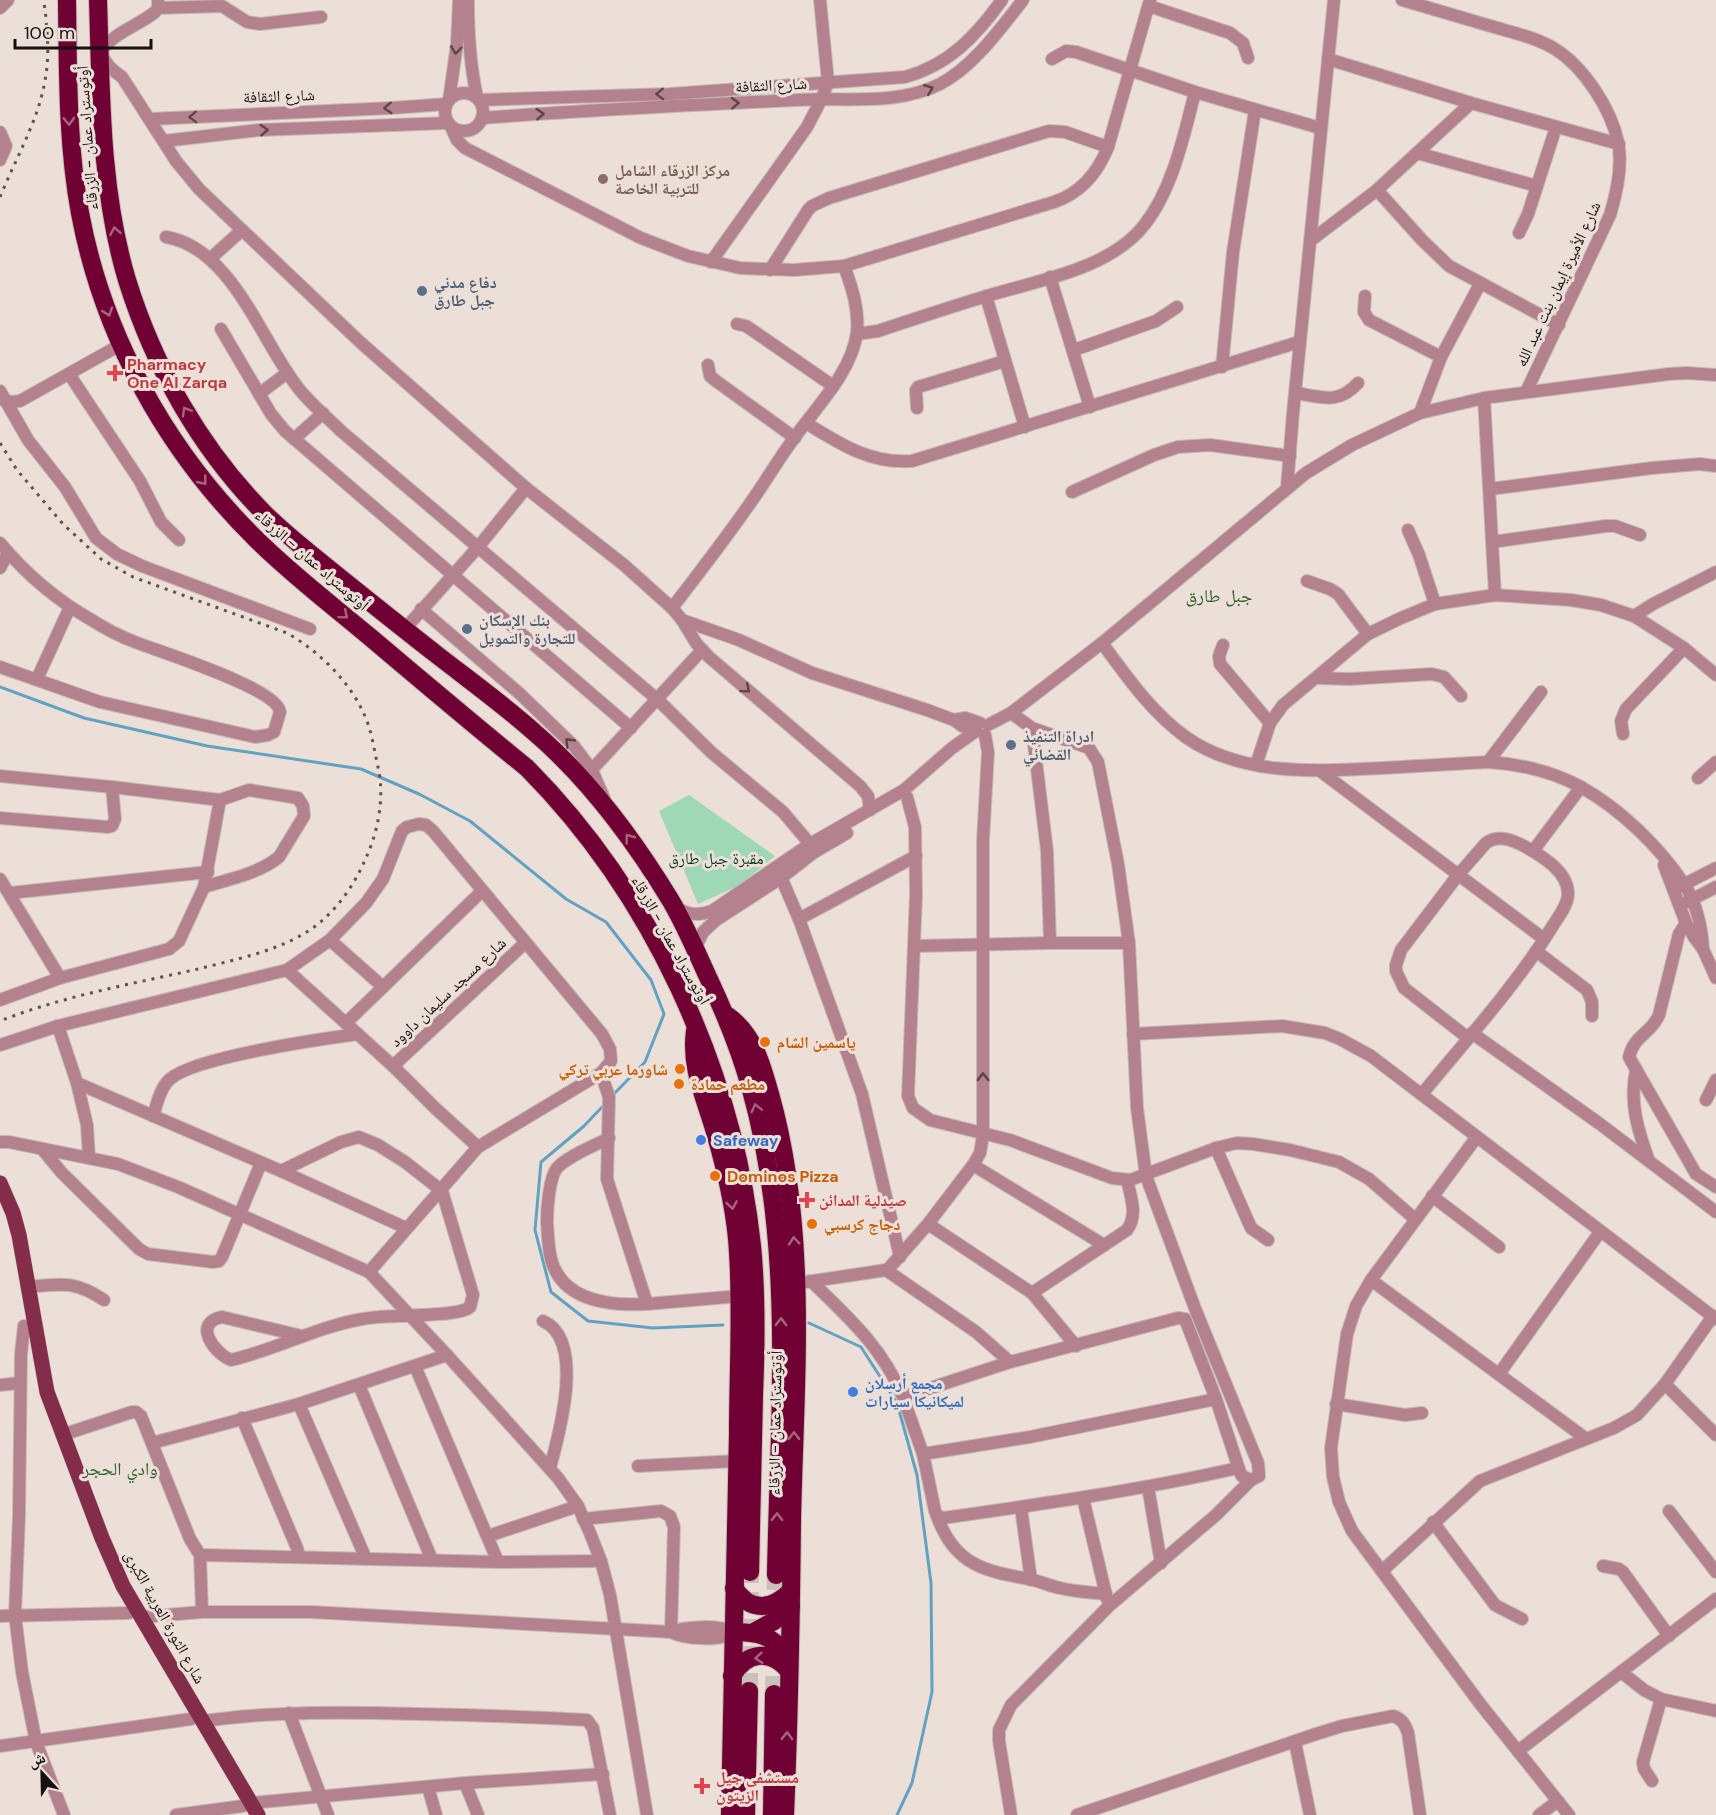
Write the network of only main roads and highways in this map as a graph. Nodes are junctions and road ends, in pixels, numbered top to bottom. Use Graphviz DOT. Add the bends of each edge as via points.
graph roads {
  1 [pos="67,0"];
  2 [pos="98,0"];
  3 [pos="725,1013"];
  4 [pos="783,1147"];
  5 [pos="765,1151"];
  6 [pos="730,1157"];
  7 [pos="0,1183"];
  8 [pos="0,1204"];
  9 [pos="750,1572"];
  10 [pos="776,1575"];
  11 [pos="734,1588"];
  12 [pos="791,1599"];
  13 [pos="135,1615"];
  14 [pos="734,1632"];
  15 [pos="754,1632"];
  16 [pos="789,1664"];
  17 [pos="732,1676"];
  18 [pos="748,1691"];
  19 [pos="774,1694"];
  20 [pos="250,1810"];
  21 [pos="730,1815"];
  22 [pos="746,1815"];
  23 [pos="772,1815"];
  24 [pos="785,1815"];
  1 -- 6 [label="highway, أوتوستراد عمان - الزرقاء, one-way" via="69,126 76,190 93,266 120,345 145,393 210,489 254,538 527,768 587,836 667,966 696,1026 711,1066"];
  3 -- 2 [label="highway, أوتوستراد عمان - الزرقاء, one-way" via="674,906 587,775 283,531 228,473 202,437 165,374 136,306 120,253 105,163"];
  3 -- 4 [label="highway, أوتوستراد عمان - الزرقاء" via="742,1028 755,1048"];
  5 -- 3 [label="highway, أوتوستراد عمان - الزرقاء, one-way" via="750,1085"];
  4 -- 5 [label="highway"];
  12 -- 4 [label="highway, أوتوستراد عمان - الزرقاء, one-way" via="804,1283"];
  10 -- 5 [label="highway, أوتوستراد عمان - الزرقاء, one-way" via="781,1287"];
  6 -- 9 [label="highway, أوتوستراد عمان - الزرقاء" via="746,1202 756,1318"];
  6 -- 11 [label="highway, أوتوستراد عمان - الزرقاء, one-way" via="740,1296"];
  7 -- 13 [label="main road, شارع الثورة العربية الكبرى" via="16,1222 44,1380 62,1435"];
  8 -- 13 [label="main road, شارع الثورة العربية الكبرى" via="8,1224 36,1381 100,1553"];
  11 -- 12 [label="highway" via="757,1606"];
  11 -- 14 [label="highway, أوتوستراد عمان - الزرقاء"];
  12 -- 15 [label="highway" via="774,1621"];
  12 -- 16 [label="highway, أوتوستراد عمان - الزرقاء"];
  13 -- 20 [label="main road, شارع الثورة العربية الكبرى"];
  14 -- 15 [label="highway"];
  14 -- 17 [label="highway, أوتوستراد عمان - الزرقاء"];
  15 -- 16 [label="highway" via="774,1642"];
  16 -- 17 [label="highway, one-way" via="754,1656 737,1667"];
  24 -- 16 [label="highway, أوتوستراد عمان - الزرقاء, one-way"];
  17 -- 21 [label="highway, أوتوستراد عمان - الزرقاء"];
  18 -- 22 [label="highway"];
  19 -- 23 [label="highway"];
}
